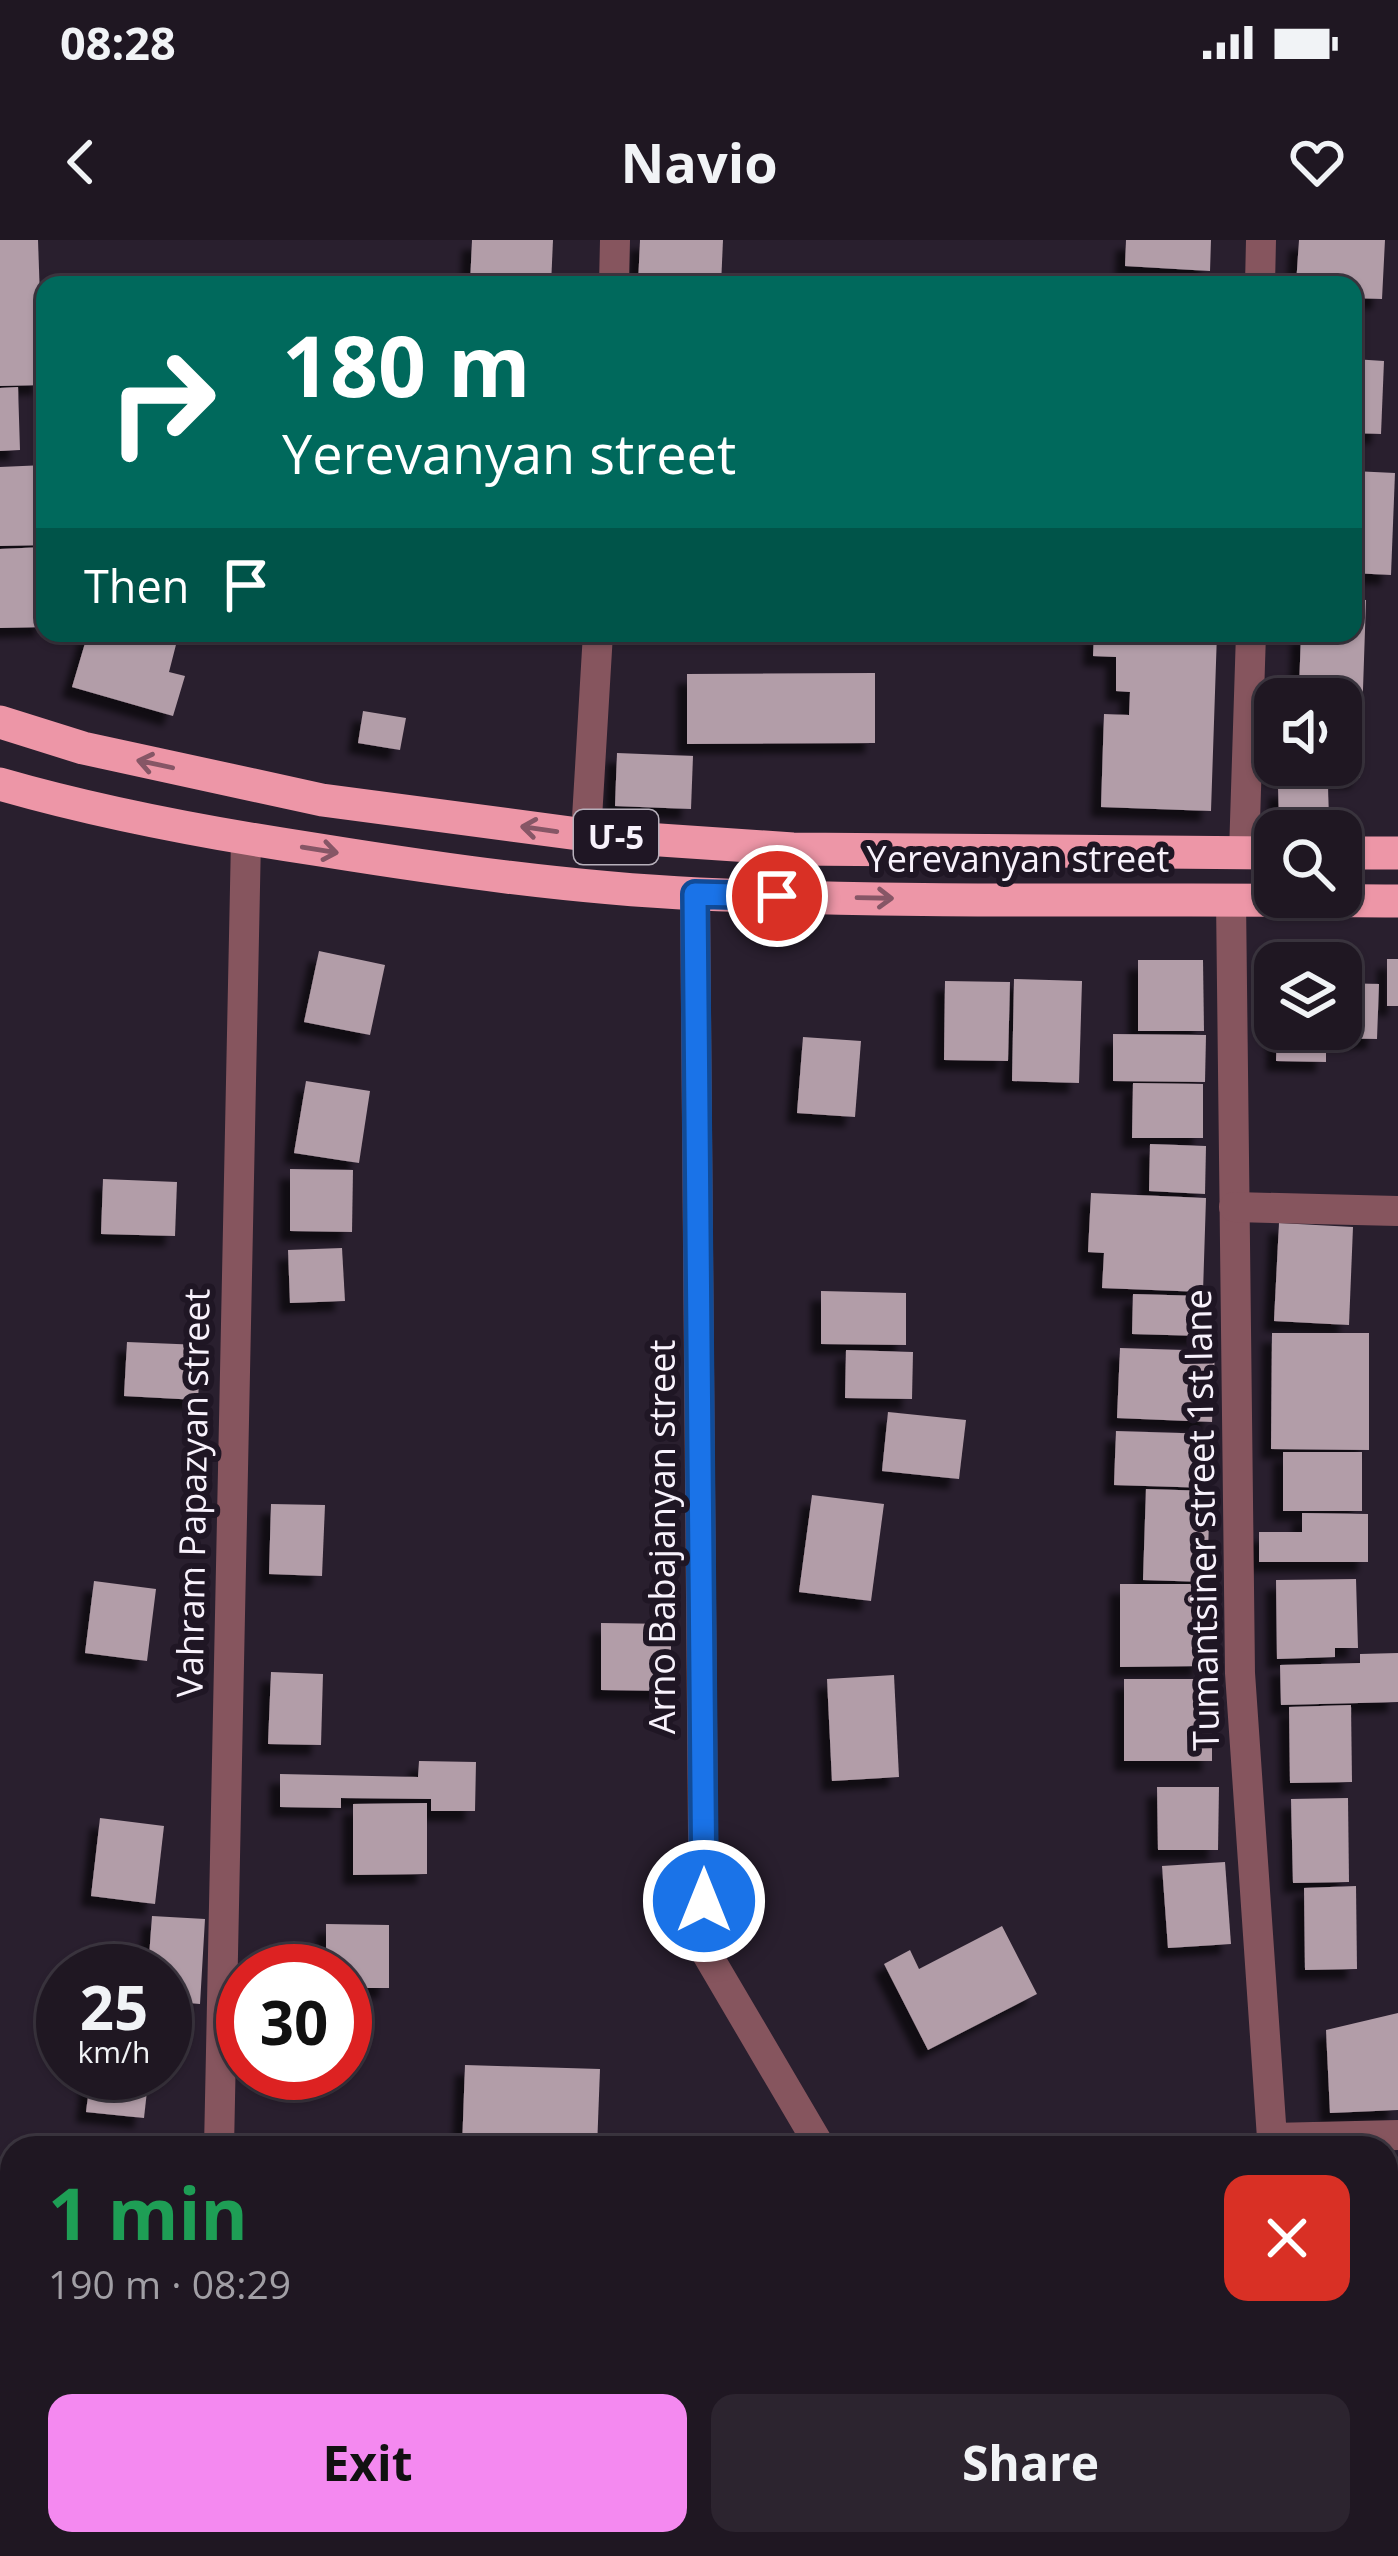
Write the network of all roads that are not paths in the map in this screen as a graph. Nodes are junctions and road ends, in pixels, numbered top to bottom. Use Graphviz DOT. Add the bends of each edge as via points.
graph roads {
  1 [pos="615,240"];
  2 [pos="1261,240"];
  3 [pos="614,276"];
  4 [pos="1260,276"];
  5 [pos="597,642"];
  6 [pos="1251,642"];
  7 [pos="0,722"];
  8 [pos="83,748"];
  9 [pos="0,784"];
  10 [pos="73,803"];
  11 [pos="1257,810"];
  12 [pos="586,835"];
  13 [pos="246,839"];
  14 [pos="1254,853"];
  15 [pos="1362,853"];
  16 [pos="1398,853"];
  17 [pos="695,894"];
  18 [pos="1232,899"];
  19 [pos="1398,901"];
  20 [pos="1234,1207"];
  21 [pos="1398,1211"];
  22 [pos="1398,2135"];
  23 [pos="219,2136"];
  24 [pos="814,2136"];
  25 [pos="1272,2136"];
  26 [pos="1356,2136"];
  1 -- 3 [label="street"];
  2 -- 4 [label="street"];
  5 -- 12 [label="street"];
  6 -- 11 [label="street"];
  7 -- 8 [label="highway, Yerevanyan street / Մ-5"];
  8 -- 10 [label="highway"];
  12 -- 8 [label="highway, Yerevanyan street / Մ-5, one-way" via="322,800"];
  9 -- 10 [label="highway, Yerevanyan street / Մ-5"];
  10 -- 13 [label="highway, Yerevanyan street / Մ-5"];
  12 -- 14 [label="highway, Yerevanyan street / Մ-5" via="793,849"];
  13 -- 17 [label="highway, Yerevanyan street / Մ-5, one-way" via="473,874"];
  13 -- 23 [label="street, Vahram Papazyan street"];
  15 -- 16 [label="highway"];
  17 -- 18 [label="highway, Yerevanyan street / Մ-5, one-way"];
  17 -- 24 [label="street, Arno Babajanyan street" via="704,1949"];
  18 -- 19 [label="highway, Yerevanyan street / Մ-5"];
  18 -- 20 [label="street, Tumantsiner street 1st lane"];
  20 -- 21 [label="street"];
  20 -- 25 [label="street, Tumantsiner street 1st lane" via="1240,1672"];
  22 -- 26 [label="street, Tumantsiner street 1st lane"];
}
